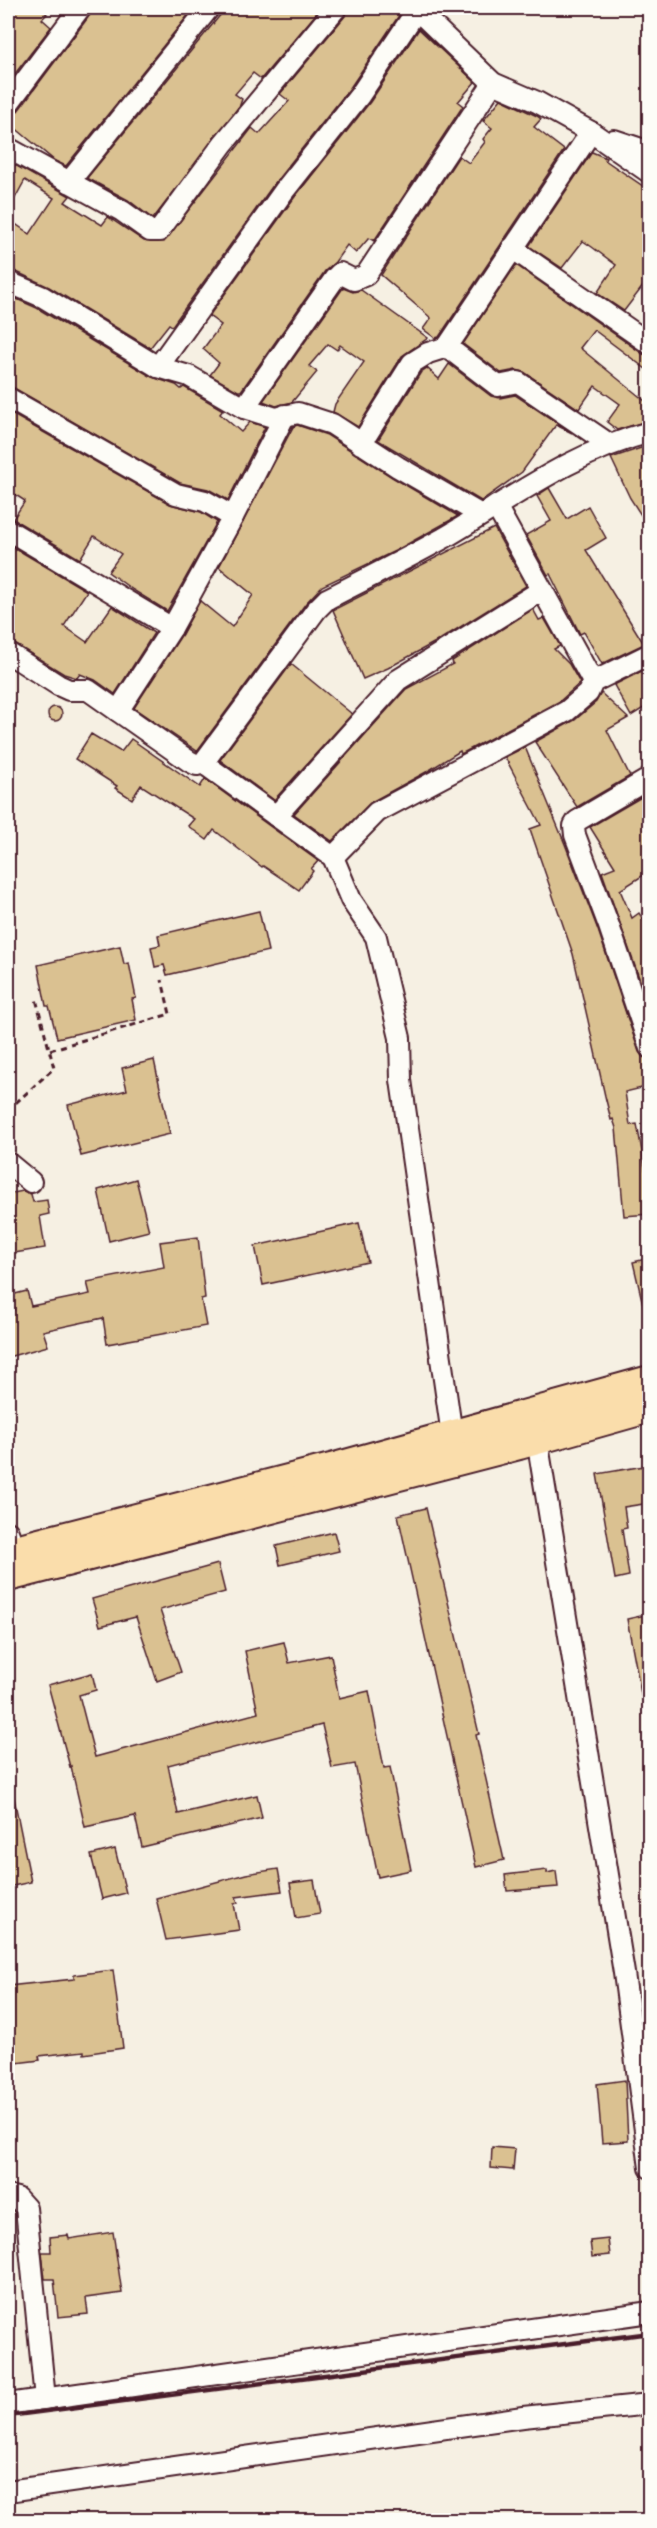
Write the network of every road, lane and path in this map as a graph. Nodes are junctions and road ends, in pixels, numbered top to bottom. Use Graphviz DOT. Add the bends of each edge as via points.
graph roads {
  1 [pos="80,8"];
  2 [pos="209,8"];
  3 [pos="336,8"];
  4 [pos="416,9"];
  5 [pos="493,83"];
  6 [pos="8,104"];
  7 [pos="591,132"];
  8 [pos="8,148"];
  9 [pos="650,152"];
  10 [pos="650,173"];
  11 [pos="69,182"];
  12 [pos="512,248"];
  13 [pos="8,282"];
  14 [pos="650,344"];
  15 [pos="447,347"];
  16 [pos="158,367"];
  17 [pos="8,398"];
  18 [pos="244,408"];
  19 [pos="285,415"];
  20 [pos="650,432"];
  21 [pos="361,444"];
  22 [pos="609,444"];
  23 [pos="488,511"];
  24 [pos="233,516"];
  25 [pos="8,530"];
  26 [pos="542,590"];
  27 [pos="172,628"];
  28 [pos="8,653"];
  29 [pos="650,654"];
  30 [pos="593,682"];
  31 [pos="118,711"];
  32 [pos="203,763"];
  33 [pos="650,778"];
  34 [pos="276,816"];
  35 [pos="333,857"];
  36 [pos="162,980"];
  37 [pos="36,999"];
  38 [pos="650,1048"];
  39 [pos="50,1050"];
  40 [pos="8,1110"];
  41 [pos="8,1162"];
  42 [pos="31,1182"];
  43 [pos="650,1381"];
  44 [pos="650,1407"];
  45 [pos="452,1435"];
  46 [pos="537,1439"];
  47 [pos="9,1552"];
  48 [pos="650,2168"];
  49 [pos="8,2196"];
  50 [pos="650,2312"];
  51 [pos="45,2399"];
  52 [pos="8,2404"];
  53 [pos="650,2404"];
  54 [pos="8,2491"];
  1 -- 6 [label="street"];
  2 -- 11 [label="street"];
  3 -- 11 [label="street" via="223,144 159,231 150,231"];
  4 -- 5 [label="street"];
  4 -- 16 [label="street" via="360,95 284,191"];
  5 -- 7 [label="street"];
  5 -- 18 [label="street" via="366,274 354,280 340,273 335,278"];
  7 -- 9 [label="street"];
  7 -- 10 [label="street"];
  7 -- 12 [label="street"];
  8 -- 11 [label="street"];
  12 -- 14 [label="street"];
  12 -- 15 [label="street"];
  13 -- 16 [label="street" via="43,297"];
  15 -- 21 [label="street" via="412,363"];
  15 -- 22 [label="street" via="498,386 518,382"];
  16 -- 18 [label="street" via="189,376"];
  17 -- 24 [label="street" via="176,495 205,501"];
  18 -- 19 [label="street" via="276,418"];
  19 -- 21 [label="street" via="298,413 317,418"];
  19 -- 24 [label="street"];
  20 -- 22 [label="street"];
  21 -- 23 [label="street"];
  22 -- 23 [label="street" via="566,463"];
  23 -- 26 [label="street"];
  23 -- 32 [label="street" via="327,599"];
  24 -- 27 [label="street"];
  25 -- 27 [label="street"];
  26 -- 30 [label="street"];
  26 -- 34 [label="street" via="398,680"];
  27 -- 31 [label="street"];
  28 -- 31 [label="street" via="58,685 69,690 88,690"];
  29 -- 30 [label="street"];
  30 -- 35 [label="street" via="588,693 567,711 377,812"];
  31 -- 32 [label="street" via="189,761"];
  32 -- 34 [label="street"];
  33 -- 38 [label="street" via="574,826"];
  34 -- 35 [label="street"];
  35 -- 45 [label="street" via="351,900 376,937 400,1038 401,1080"];
  36 -- 39 [label="path" via="170,1014"];
  37 -- 39 [label="path"];
  39 -- 40 [label="path" via="54,1068"];
  41 -- 42 [label="street"];
  43 -- 45 [label="main road"];
  44 -- 46 [label="main road"];
  45 -- 47 [label="main road"];
  46 -- 47 [label="main road"];
  46 -- 48 [label="street" via="624,1973"];
  49 -- 51 [label="street" via="17,2198 26,2208"];
  50 -- 51 [label="street"];
  51 -- 52 [label="street"];
  53 -- 54 [label="street" via="523,2417"];
}
